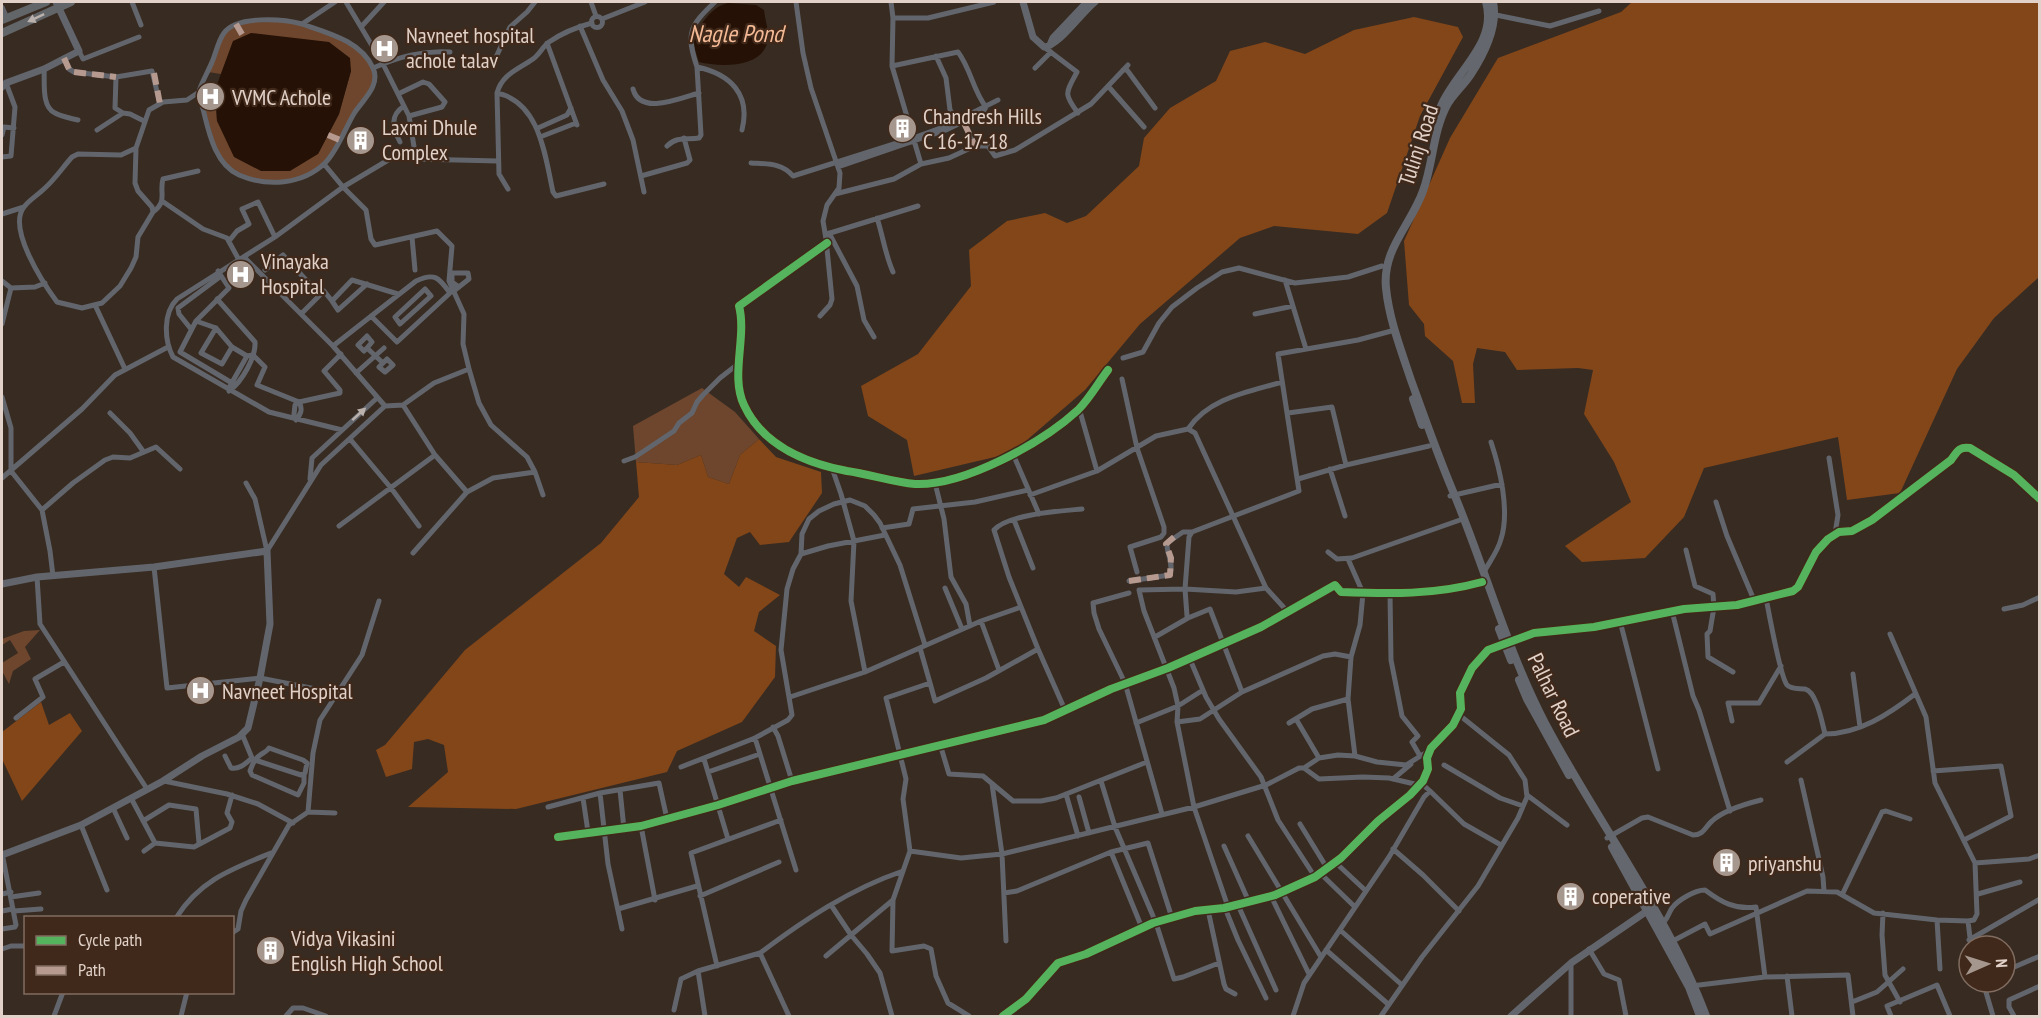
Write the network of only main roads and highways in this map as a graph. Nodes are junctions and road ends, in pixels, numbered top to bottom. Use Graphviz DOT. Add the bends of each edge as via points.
graph roads {
  1 [pos="46,2"];
  2 [pos="71,2"];
  3 [pos="1486,2"];
  4 [pos="1493,2"];
  5 [pos="57,4"];
  6 [pos="1493,15"];
  7 [pos="4,19"];
  8 [pos="2,33"];
  9 [pos="1384,267"];
  10 [pos="1393,330"];
  11 [pos="1453,496"];
  12 [pos="1506,643"];
  13 [pos="1609,837"];
  14 [pos="1669,943"];
  15 [pos="1692,986"];
  16 [pos="1700,1017"];
  17 [pos="1706,1017"];
  1 -- 7 [label="main road"];
  2 -- 5 [label="main road"];
  3 -- 6 [label="main road"];
  4 -- 6 [label="main road"];
  5 -- 8 [label="main road, one-way"];
  6 -- 9 [label="main road, Tulinj Road" via="1474,56 1442,103 1418,192 1390,246"];
  9 -- 10 [label="main road, Palhar Road" via="1381,290"];
  10 -- 11 [label="main road, Palhar Road"];
  10 -- 11 [label="main road, Palhar Road" via="1430,446"];
  11 -- 12 [label="main road, Palhar Road"];
  11 -- 12 [label="main road, Palhar Road" via="1484,572"];
  12 -- 13 [label="main road, Palhar Road"];
  13 -- 14 [label="main road, Palhar Road" via="1647,911"];
  13 -- 14 [label="main road, Palhar Road" via="1662,924"];
  14 -- 15 [label="main road, Palhar Road"];
  15 -- 16 [label="main road, Palhar Road"];
  15 -- 17 [label="main road, Palhar Road"];
}
